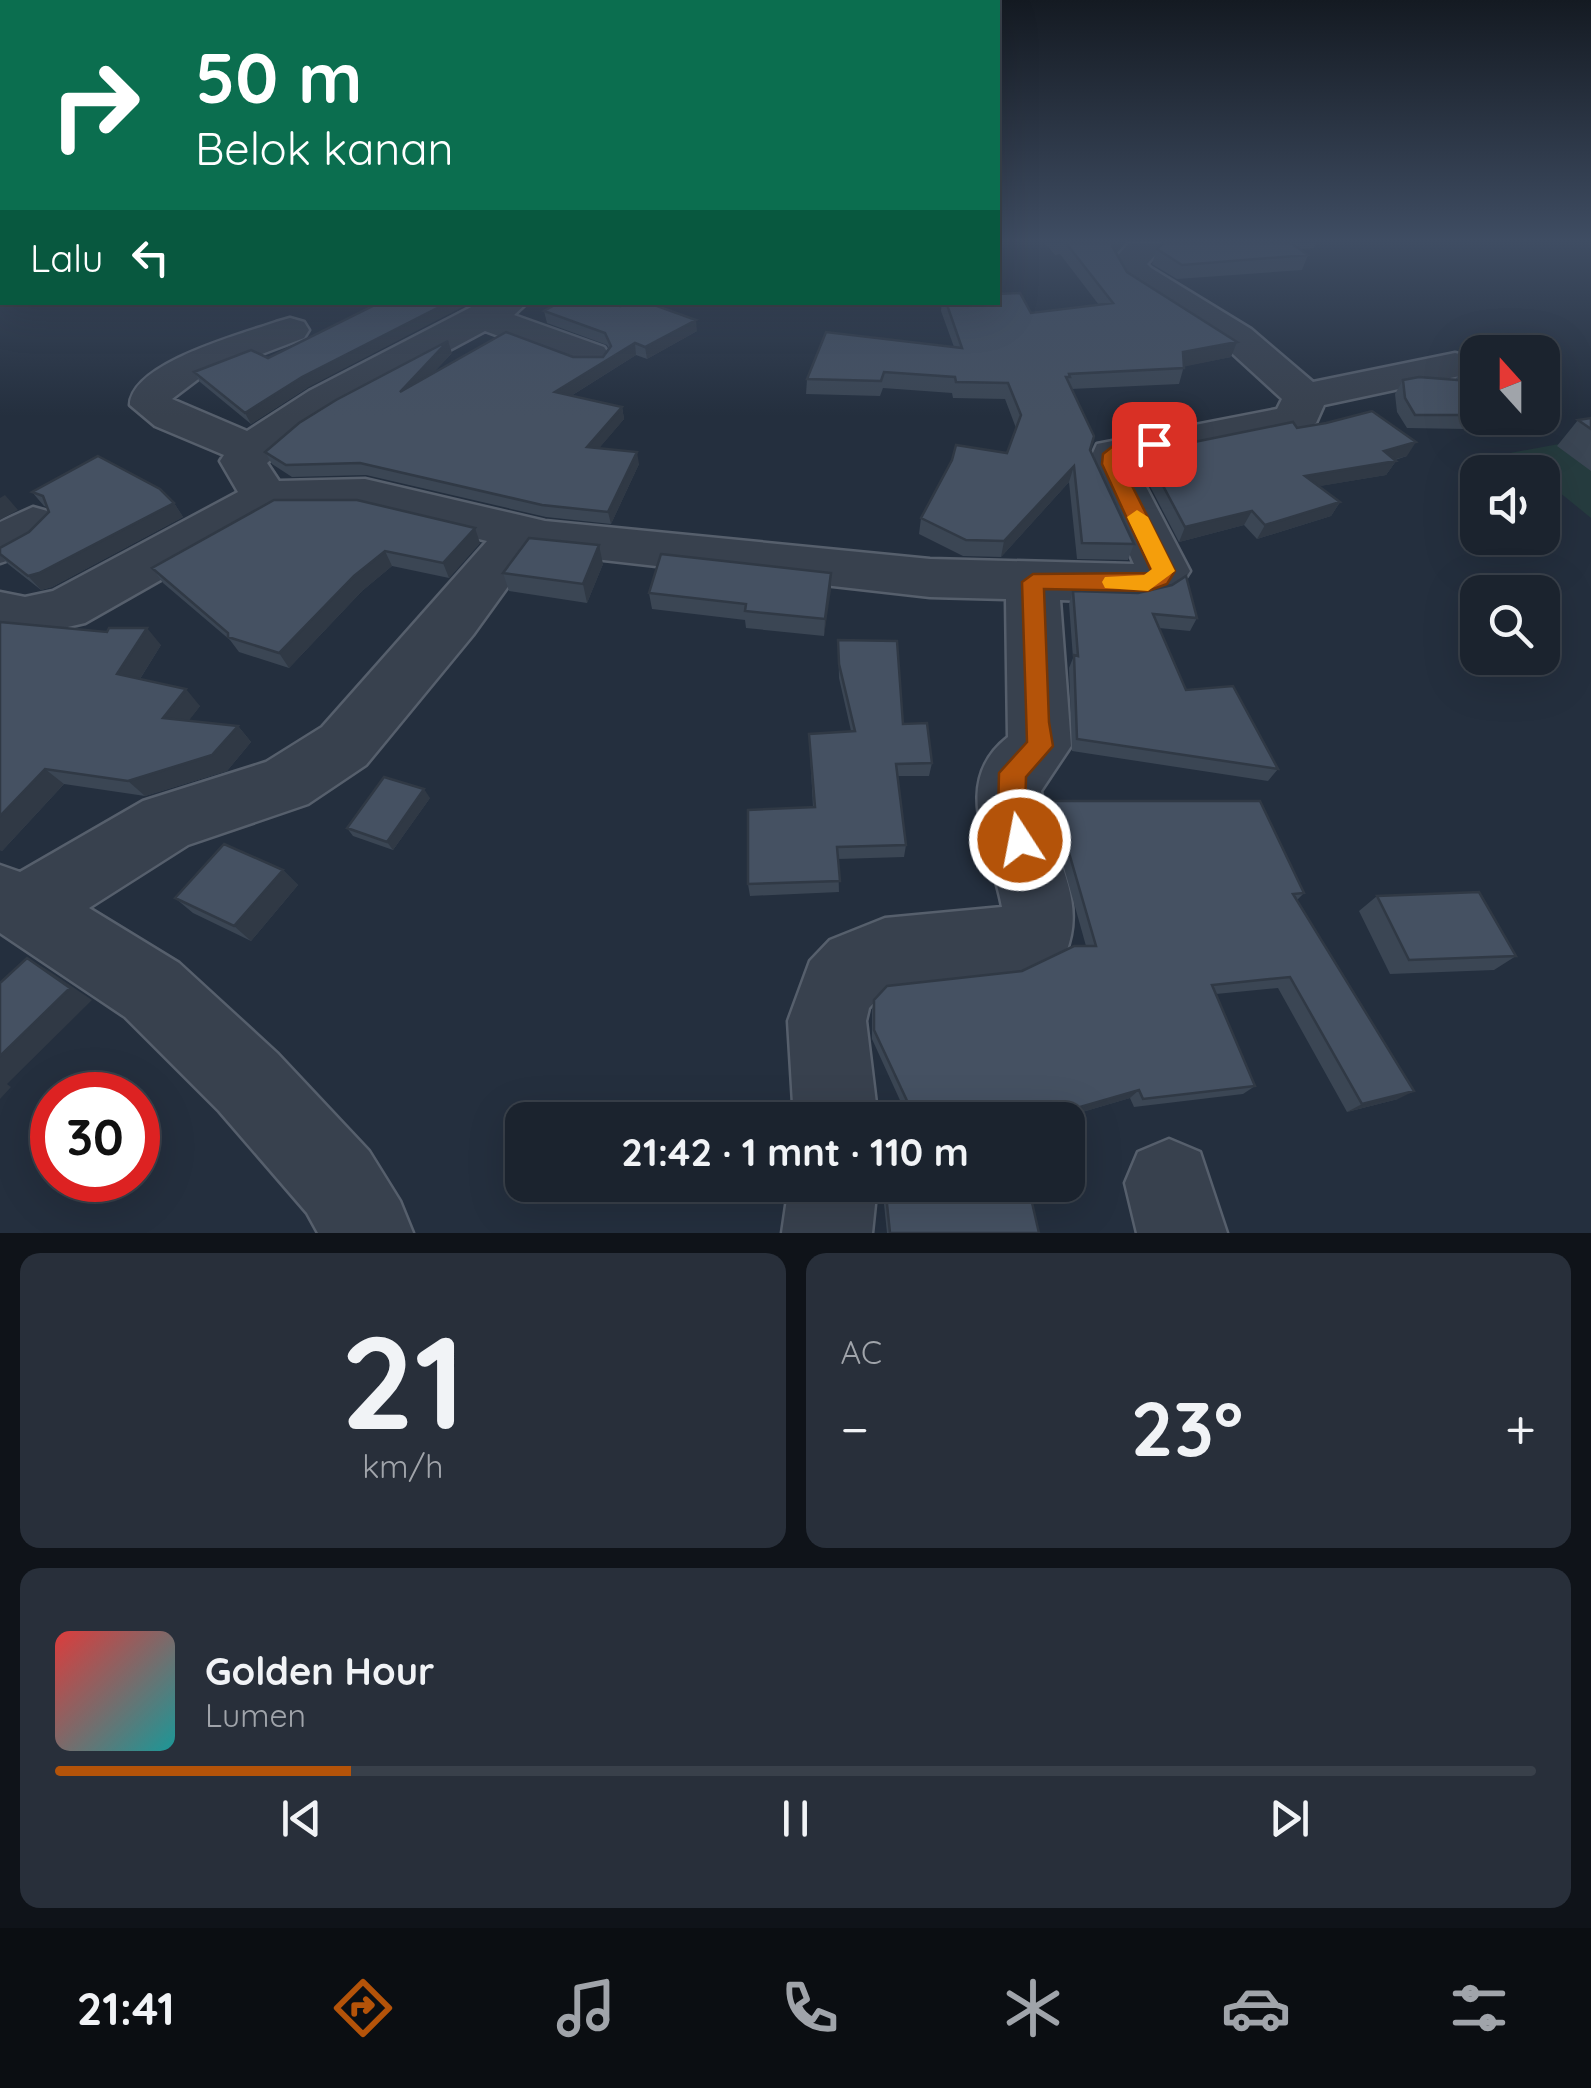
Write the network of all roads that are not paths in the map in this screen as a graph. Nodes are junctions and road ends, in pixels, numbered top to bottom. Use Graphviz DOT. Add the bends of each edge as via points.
graph roads {
  1 [pos="1178,301"];
  2 [pos="497,310"];
  3 [pos="290,330"];
  4 [pos="590,356"];
  5 [pos="1454,365"];
  6 [pos="1304,396"];
  7 [pos="252,450"];
  8 [pos="266,499"];
  9 [pos="520,534"];
  10 [pos="1033,582"];
  11 [pos="0,612"];
  12 [pos="12,903"];
  13 [pos="834,1102"];
  14 [pos="831,1202"];
  15 [pos="368,1233"];
  16 [pos="828,1233"];
  1 -- 6 [label="street" via="1237,337"];
  2 -- 4 [label="street"];
  2 -- 7 [label="street" via="292,420"];
  3 -- 7 [label="street" via="187,368 151,395 151,405 170,417"];
  5 -- 6 [label="street"];
  6 -- 10 [label="street" via="1302,414 1289,420 1113,454 1111,464 1164,571 1159,578"];
  7 -- 8 [label="street" via="243,461"];
  8 -- 9 [label="street" via="365,494"];
  8 -- 11 [label="street" via="66,609 26,617"];
  9 -- 10 [label="street" via="930,578"];
  9 -- 12 [label="street" via="344,746 284,784 167,822"];
  10 -- 13 [label="street" via="1040,746 1012,773 1010,788 1038,898 1039,930 1027,940 892,955 856,966 840,979 826,1023"];
  12 -- 15 [label="street" via="152,990 338,1182"];
  14 -- 16 [label="street"];
}
